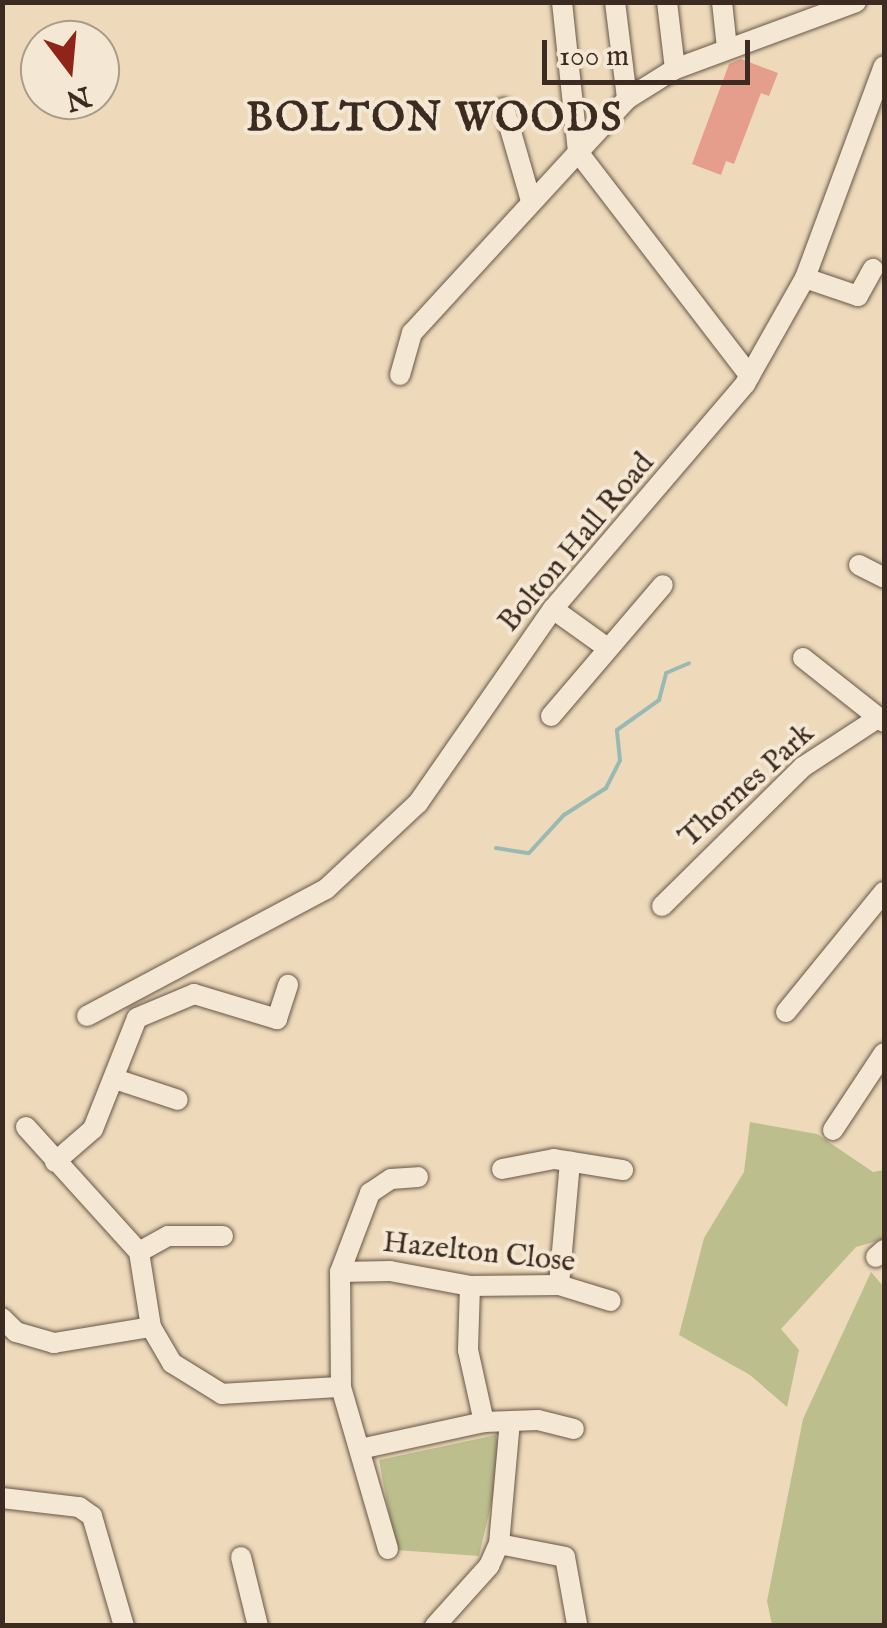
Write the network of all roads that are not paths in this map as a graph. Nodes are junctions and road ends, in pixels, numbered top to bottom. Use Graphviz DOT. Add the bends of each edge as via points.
graph roads {
  1 [pos="562,2"];
  2 [pos="616,2"];
  3 [pos="667,2"];
  4 [pos="722,2"];
  5 [pos="856,2"];
  6 [pos="829,7"];
  7 [pos="728,48"];
  8 [pos="884,66"];
  9 [pos="675,69"];
  10 [pos="627,99"];
  11 [pos="504,108"];
  12 [pos="578,152"];
  13 [pos="531,201"];
  14 [pos="873,268"];
  15 [pos="805,278"];
  16 [pos="400,374"];
  17 [pos="750,376"];
  18 [pos="859,565"];
  19 [pos="884,578"];
  20 [pos="663,585"];
  21 [pos="553,609"];
  22 [pos="606,647"];
  23 [pos="803,658"];
  24 [pos="552,716"];
  25 [pos="881,720"];
  26 [pos="884,892"];
  27 [pos="662,906"];
  28 [pos="288,985"];
  29 [pos="786,1012"];
  30 [pos="87,1016"];
  31 [pos="884,1054"];
  32 [pos="115,1079"];
  33 [pos="178,1100"];
  34 [pos="26,1127"];
  35 [pos="834,1130"];
  36 [pos="570,1161"];
  37 [pos="55,1162"];
  38 [pos="502,1169"];
  39 [pos="623,1170"];
  40 [pos="418,1177"];
  41 [pos="223,1236"];
  42 [pos="139,1252"];
  43 [pos="340,1272"];
  44 [pos="559,1284"];
  45 [pos="470,1286"];
  46 [pos="611,1301"];
  47 [pos="2,1318"];
  48 [pos="150,1326"];
  49 [pos="341,1387"];
  50 [pos="510,1421"];
  51 [pos="484,1422"];
  52 [pos="574,1429"];
  53 [pos="360,1449"];
  54 [pos="2,1498"];
  55 [pos="498,1544"];
  56 [pos="388,1549"];
  57 [pos="241,1558"];
  58 [pos="577,1624"];
  59 [pos="124,1626"];
  60 [pos="258,1626"];
  61 [pos="435,1626"];
  1 -- 12 [label="street"];
  2 -- 10 [label="street"];
  3 -- 9 [label="street"];
  4 -- 7 [label="street"];
  5 -- 6 [label="street"];
  6 -- 7 [label="street"];
  7 -- 9 [label="street"];
  8 -- 15 [label="street, Bolton Hall Road"];
  9 -- 10 [label="street"];
  10 -- 12 [label="street"];
  11 -- 13 [label="street"];
  12 -- 13 [label="street"];
  12 -- 17 [label="street"];
  13 -- 16 [label="street" via="412,333"];
  14 -- 15 [label="street" via="858,296"];
  15 -- 17 [label="street, Bolton Hall Road"];
  17 -- 21 [label="street, Bolton Hall Road" via="715,427"];
  18 -- 19 [label="street"];
  20 -- 22 [label="street"];
  21 -- 22 [label="street"];
  21 -- 30 [label="street, Bolton Hall Road" via="418,802 326,888"];
  22 -- 24 [label="street"];
  23 -- 25 [label="street"];
  25 -- 27 [label="street, Thornes Park" via="803,767"];
  26 -- 29 [label="street"];
  28 -- 32 [label="street" via="277,1020 194,994 162,1002 125,1032"];
  31 -- 35 [label="street"];
  32 -- 33 [label="street"];
  32 -- 37 [label="street" via="92,1129"];
  34 -- 37 [label="street"];
  36 -- 38 [label="street"];
  36 -- 39 [label="street"];
  36 -- 44 [label="street"];
  37 -- 42 [label="street"];
  40 -- 43 [label="street" via="391,1179 370,1193"];
  41 -- 42 [label="street" via="168,1236"];
  42 -- 48 [label="street"];
  43 -- 45 [label="street, Hazelton Close" via="390,1271"];
  43 -- 49 [label="street"];
  44 -- 45 [label="street, Hazelton Close"];
  44 -- 46 [label="street, Hazelton Close"];
  45 -- 51 [label="street" via="468,1350"];
  47 -- 48 [label="street" via="16,1332 54,1343"];
  48 -- 49 [label="street" via="172,1363 222,1394"];
  49 -- 53 [label="street"];
  50 -- 51 [label="street"];
  50 -- 52 [label="street"];
  50 -- 55 [label="street"];
  51 -- 53 [label="street"];
  53 -- 56 [label="street"];
  54 -- 59 [label="street" via="80,1507 92,1516"];
  55 -- 58 [label="street" via="566,1556"];
  55 -- 61 [label="street" via="489,1566"];
  57 -- 60 [label="street"];
}
